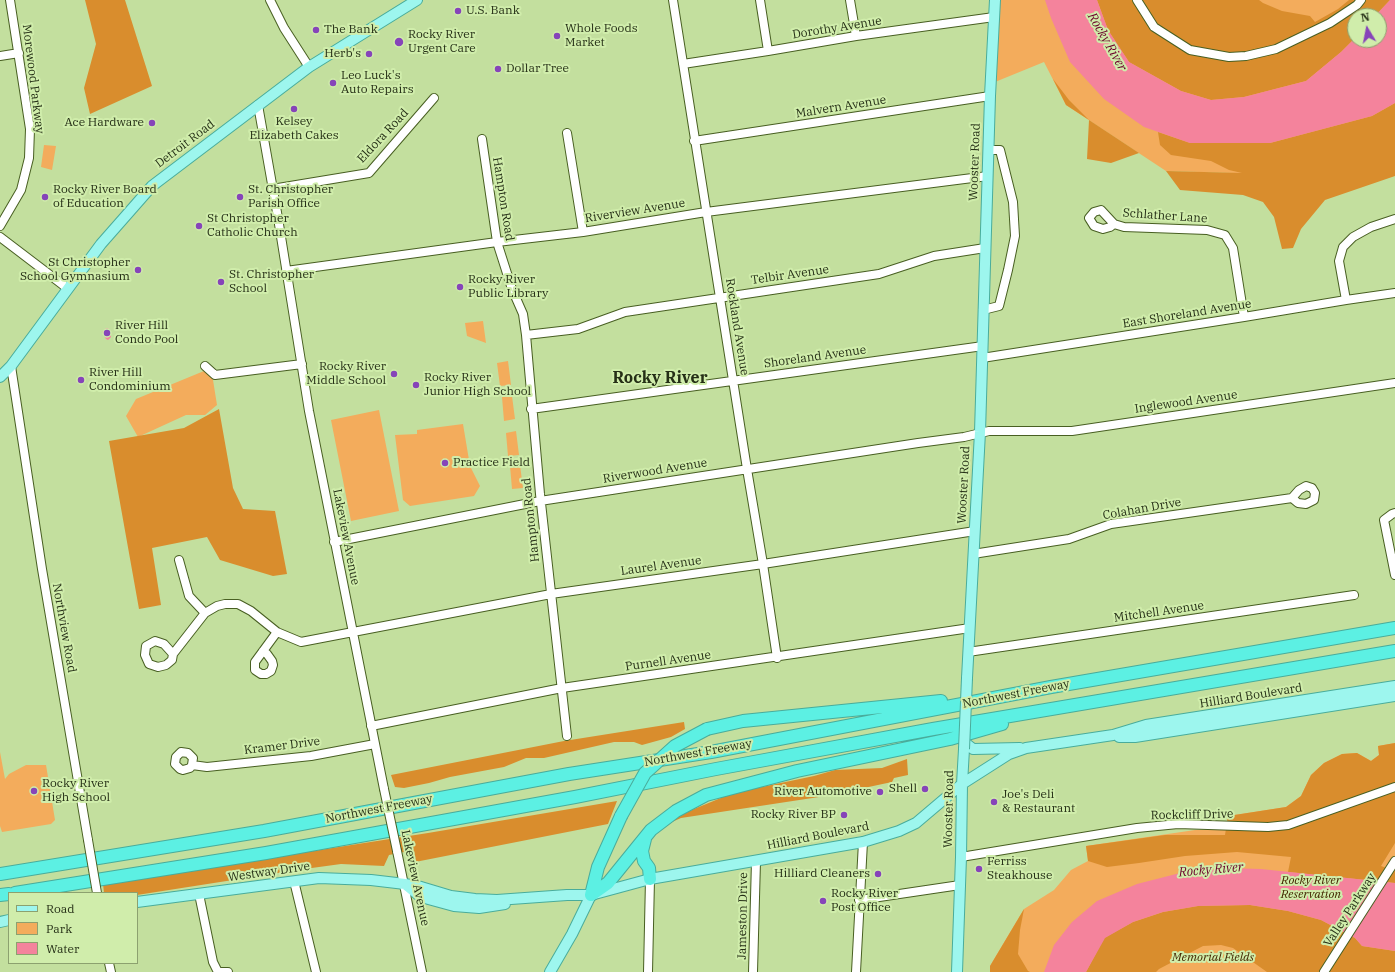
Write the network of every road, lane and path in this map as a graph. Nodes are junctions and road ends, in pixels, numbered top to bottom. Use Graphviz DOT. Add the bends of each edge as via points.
graph roads {
  1 [pos="10,0"];
  2 [pos="270,0"];
  3 [pos="417,0"];
  4 [pos="673,0"];
  5 [pos="760,0"];
  6 [pos="850,0"];
  7 [pos="995,0"];
  8 [pos="1137,0"];
  9 [pos="1361,0"];
  10 [pos="994,17"];
  11 [pos="856,36"];
  12 [pos="768,51"];
  13 [pos="19,53"];
  14 [pos="0,56"];
  15 [pos="683,64"];
  16 [pos="309,67"];
  17 [pos="990,96"];
  18 [pos="434,98"];
  19 [pos="258,105"];
  20 [pos="568,133"];
  21 [pos="482,139"];
  22 [pos="694,141"];
  23 [pos="989,150"];
  24 [pos="988,176"];
  25 [pos="272,189"];
  26 [pos="706,212"];
  27 [pos="1395,219"];
  28 [pos="1114,224"];
  29 [pos="0,226"];
  30 [pos="583,232"];
  31 [pos="0,238"];
  32 [pos="497,242"];
  33 [pos="985,248"];
  34 [pos="286,271"];
  35 [pos="67,288"];
  36 [pos="1395,293"];
  37 [pos="720,298"];
  38 [pos="1346,300"];
  39 [pos="984,310"];
  40 [pos="1244,317"];
  41 [pos="526,335"];
  42 [pos="982,346"];
  43 [pos="982,358"];
  44 [pos="302,364"];
  45 [pos="11,366"];
  46 [pos="205,366"];
  47 [pos="0,377"];
  48 [pos="733,381"];
  49 [pos="1395,383"];
  50 [pos="531,409"];
  51 [pos="980,432"];
  52 [pos="747,469"];
  53 [pos="1292,498"];
  54 [pos="540,501"];
  55 [pos="1395,513"];
  56 [pos="975,531"];
  57 [pos="334,542"];
  58 [pos="973,554"];
  59 [pos="179,560"];
  60 [pos="764,564"];
  61 [pos="1395,575"];
  62 [pos="551,594"];
  63 [pos="1354,595"];
  64 [pos="205,613"];
  65 [pos="970,628"];
  66 [pos="1395,628"];
  67 [pos="277,632"];
  68 [pos="353,632"];
  69 [pos="263,651"];
  70 [pos="1395,651"];
  71 [pos="968,652"];
  72 [pos="173,654"];
  73 [pos="777,658"];
  74 [pos="1395,686"];
  75 [pos="562,688"];
  76 [pos="1018,693"];
  77 [pos="1395,696"];
  78 [pos="1061,708"];
  79 [pos="371,726"];
  80 [pos="1113,735"];
  81 [pos="567,736"];
  82 [pos="375,744"];
  83 [pos="967,747"];
  84 [pos="1026,748"];
  85 [pos="192,765"];
  86 [pos="962,784"];
  87 [pos="1395,787"];
  88 [pos="649,832"];
  89 [pos="863,842"];
  90 [pos="962,857"];
  91 [pos="756,861"];
  92 [pos="1393,865"];
  93 [pos="0,874"];
  94 [pos="650,879"];
  95 [pos="294,881"];
  96 [pos="405,884"];
  97 [pos="960,885"];
  98 [pos="20,892"];
  99 [pos="97,892"];
  100 [pos="199,894"];
  101 [pos="591,895"];
  102 [pos="859,900"];
  103 [pos="138,902"];
  104 [pos="219,972"];
  105 [pos="228,972"];
  106 [pos="316,972"];
  107 [pos="422,972"];
  108 [pos="550,972"];
  109 [pos="648,972"];
  110 [pos="753,972"];
  111 [pos="856,972"];
  112 [pos="957,972"];
  113 [pos="1324,972"];
  1 -- 13 [label="street, Morewood Parkway"];
  2 -- 16 [label="street"];
  3 -- 16 [label="main road, Detroit Road"];
  4 -- 15 [label="street, Rockland Avenue"];
  5 -- 12 [label="street"];
  6 -- 11 [label="street"];
  7 -- 10 [label="main road, Wooster Road"];
  8 -- 9 [label="street" via="1154,27 1190,50 1229,57 1276,49 1330,23"];
  10 -- 11 [label="street, Dorothy Avenue"];
  10 -- 17 [label="main road, Wooster Road"];
  11 -- 12 [label="street, Dorothy Avenue"];
  12 -- 15 [label="street, Dorothy Avenue"];
  13 -- 14 [label="street"];
  13 -- 29 [label="street, Morewood Parkway" via="30,129 29,158 22,190"];
  15 -- 22 [label="street, Rockland Avenue"];
  16 -- 19 [label="main road, Detroit Road"];
  17 -- 22 [label="street, Malvern Avenue"];
  17 -- 23 [label="main road, Wooster Road"];
  18 -- 25 [label="street, Eldora Road" via="369,173"];
  19 -- 25 [label="street, Lakeview Avenue"];
  19 -- 35 [label="main road, Detroit Road" via="152,186 101,244"];
  20 -- 30 [label="street"];
  21 -- 32 [label="street, Hampton Road"];
  22 -- 26 [label="street, Rockland Avenue"];
  23 -- 24 [label="main road, Wooster Road"];
  23 -- 39 [label="street" via="1000,150 1013,202 1015,236 998,306"];
  24 -- 26 [label="street, Riverview Avenue"];
  24 -- 33 [label="main road, Wooster Road"];
  25 -- 34 [label="street, Lakeview Avenue"];
  26 -- 30 [label="street, Riverview Avenue"];
  26 -- 37 [label="street, Rockland Avenue"];
  27 -- 38 [label="street" via="1371,227 1353,237 1343,247 1339,261"];
  28 -- 40 [label="street, Schlather Lane" via="1124,228 1207,230 1225,235 1233,248"];
  30 -- 32 [label="street, Riverview Avenue"];
  31 -- 35 [label="street"];
  32 -- 34 [label="street, Riverview Avenue"];
  32 -- 41 [label="street, Hampton Road" via="523,314"];
  33 -- 37 [label="street, Telbir Avenue" via="934,256 879,274"];
  33 -- 39 [label="main road, Wooster Road"];
  34 -- 44 [label="street, Lakeview Avenue"];
  35 -- 45 [label="main road, Detroit Road"];
  36 -- 38 [label="street, East Shoreland Avenue"];
  37 -- 41 [label="street, Telbir Avenue" via="624,312 578,329"];
  37 -- 48 [label="street, Rockland Avenue"];
  38 -- 40 [label="street, East Shoreland Avenue"];
  39 -- 42 [label="main road, Wooster Road"];
  40 -- 43 [label="street, East Shoreland Avenue"];
  41 -- 50 [label="street, Hampton Road"];
  42 -- 43 [label="main road, Wooster Road"];
  42 -- 48 [label="street, Shoreland Avenue"];
  43 -- 51 [label="main road, Wooster Road"];
  44 -- 46 [label="street" via="215,375"];
  44 -- 57 [label="street, Lakeview Avenue" via="308,411"];
  45 -- 47 [label="main road, Detroit Road"];
  45 -- 99 [label="street, Northview Road, bridge" via="42,569"];
  48 -- 50 [label="street, Shoreland Avenue"];
  48 -- 52 [label="street, Rockland Avenue"];
  49 -- 51 [label="street, Inglewood Avenue" via="1072,430"];
  50 -- 54 [label="street, Hampton Road"];
  51 -- 52 [label="street, Riverwood Avenue" via="964,437"];
  51 -- 56 [label="main road, Wooster Road"];
  52 -- 54 [label="street, Riverwood Avenue"];
  52 -- 60 [label="street, Rockland Avenue"];
  53 -- 58 [label="street, Colahan Drive" via="1111,524 1070,538"];
  54 -- 57 [label="street, Riverwood Avenue"];
  54 -- 62 [label="street, Hampton Road"];
  55 -- 61 [label="street" via="1384,520"];
  56 -- 58 [label="main road, Wooster Road"];
  56 -- 60 [label="street, Laurel Avenue"];
  57 -- 68 [label="street, Lakeview Avenue"];
  58 -- 65 [label="main road, Wooster Road"];
  59 -- 64 [label="street" via="189,596"];
  60 -- 62 [label="street, Laurel Avenue"];
  60 -- 73 [label="street, Rockland Avenue"];
  62 -- 68 [label="street, Laurel Avenue"];
  62 -- 75 [label="street, Hampton Road"];
  63 -- 71 [label="street, Mitchell Avenue"];
  64 -- 67 [label="street, Laurel Avenue" via="217,606 238,604"];
  64 -- 72 [label="street"];
  65 -- 71 [label="main road, Wooster Road"];
  65 -- 73 [label="street, Purnell Avenue"];
  66 -- 76 [label="highway, Northwest Freeway"];
  67 -- 68 [label="street, Laurel Avenue" via="302,642"];
  67 -- 69 [label="street"];
  68 -- 79 [label="street, Lakeview Avenue"];
  70 -- 78 [label="highway, Northwest Freeway"];
  71 -- 83 [label="main road, Wooster Road, bridge"];
  73 -- 75 [label="street, Purnell Avenue"];
  74 -- 80 [label="main road, Hilliard Boulevard" via="1146,725"];
  75 -- 79 [label="street, Purnell Avenue"];
  75 -- 81 [label="street, Hampton Road"];
  76 -- 93 [label="highway, Northwest Freeway" via="711,752 569,774 264,830"];
  76 -- 101 [label="highway, bridge" via="743,721 707,730 675,746 644,773 598,867"];
  77 -- 80 [label="main road, Hilliard Boulevard" via="1135,737"];
  78 -- 88 [label="highway" via="950,739 797,771 706,795 676,810"];
  78 -- 98 [label="highway, Northwest Freeway" via="926,730 575,798 266,853"];
  79 -- 82 [label="street, Lakeview Avenue"];
  80 -- 84 [label="main road, Hilliard Boulevard"];
  82 -- 85 [label="street, Kramer Drive" via="311,756 207,767"];
  82 -- 96 [label="street, Lakeview Avenue, bridge"];
  83 -- 84 [label="main road"];
  83 -- 86 [label="main road, Wooster Road"];
  84 -- 86 [label="main road, Hilliard Boulevard" via="1010,754"];
  86 -- 89 [label="main road, Hilliard Boulevard" via="916,823"];
  86 -- 90 [label="main road, Wooster Road"];
  87 -- 90 [label="street, Rockcliff Drive" via="1288,825 1268,827 1181,824 1137,828"];
  88 -- 94 [label="highway" via="642,851 649,868"];
  88 -- 101 [label="highway" via="608,883"];
  89 -- 91 [label="main road, Hilliard Boulevard"];
  89 -- 102 [label="street"];
  90 -- 97 [label="main road, Wooster Road"];
  91 -- 94 [label="main road, Hilliard Boulevard"];
  91 -- 110 [label="street, Jameston Drive"];
  92 -- 113 [label="street, Valley Parkway"];
  94 -- 101 [label="main road, Hilliard Boulevard"];
  94 -- 109 [label="street"];
  95 -- 96 [label="main road, Westway Drive" via="319,878"];
  95 -- 100 [label="main road, Westway Drive"];
  95 -- 106 [label="street"];
  96 -- 101 [label="main road, Westway Drive" via="451,896 475,899"];
  96 -- 107 [label="street, Lakeview Avenue"];
  97 -- 102 [label="street"];
  97 -- 112 [label="main road, Wooster Road"];
  100 -- 103 [label="main road, Westway Drive"];
  100 -- 104 [label="street" via="213,962"];
  101 -- 108 [label="main road"];
  102 -- 111 [label="street"];
  104 -- 105 [label="street"];
}
